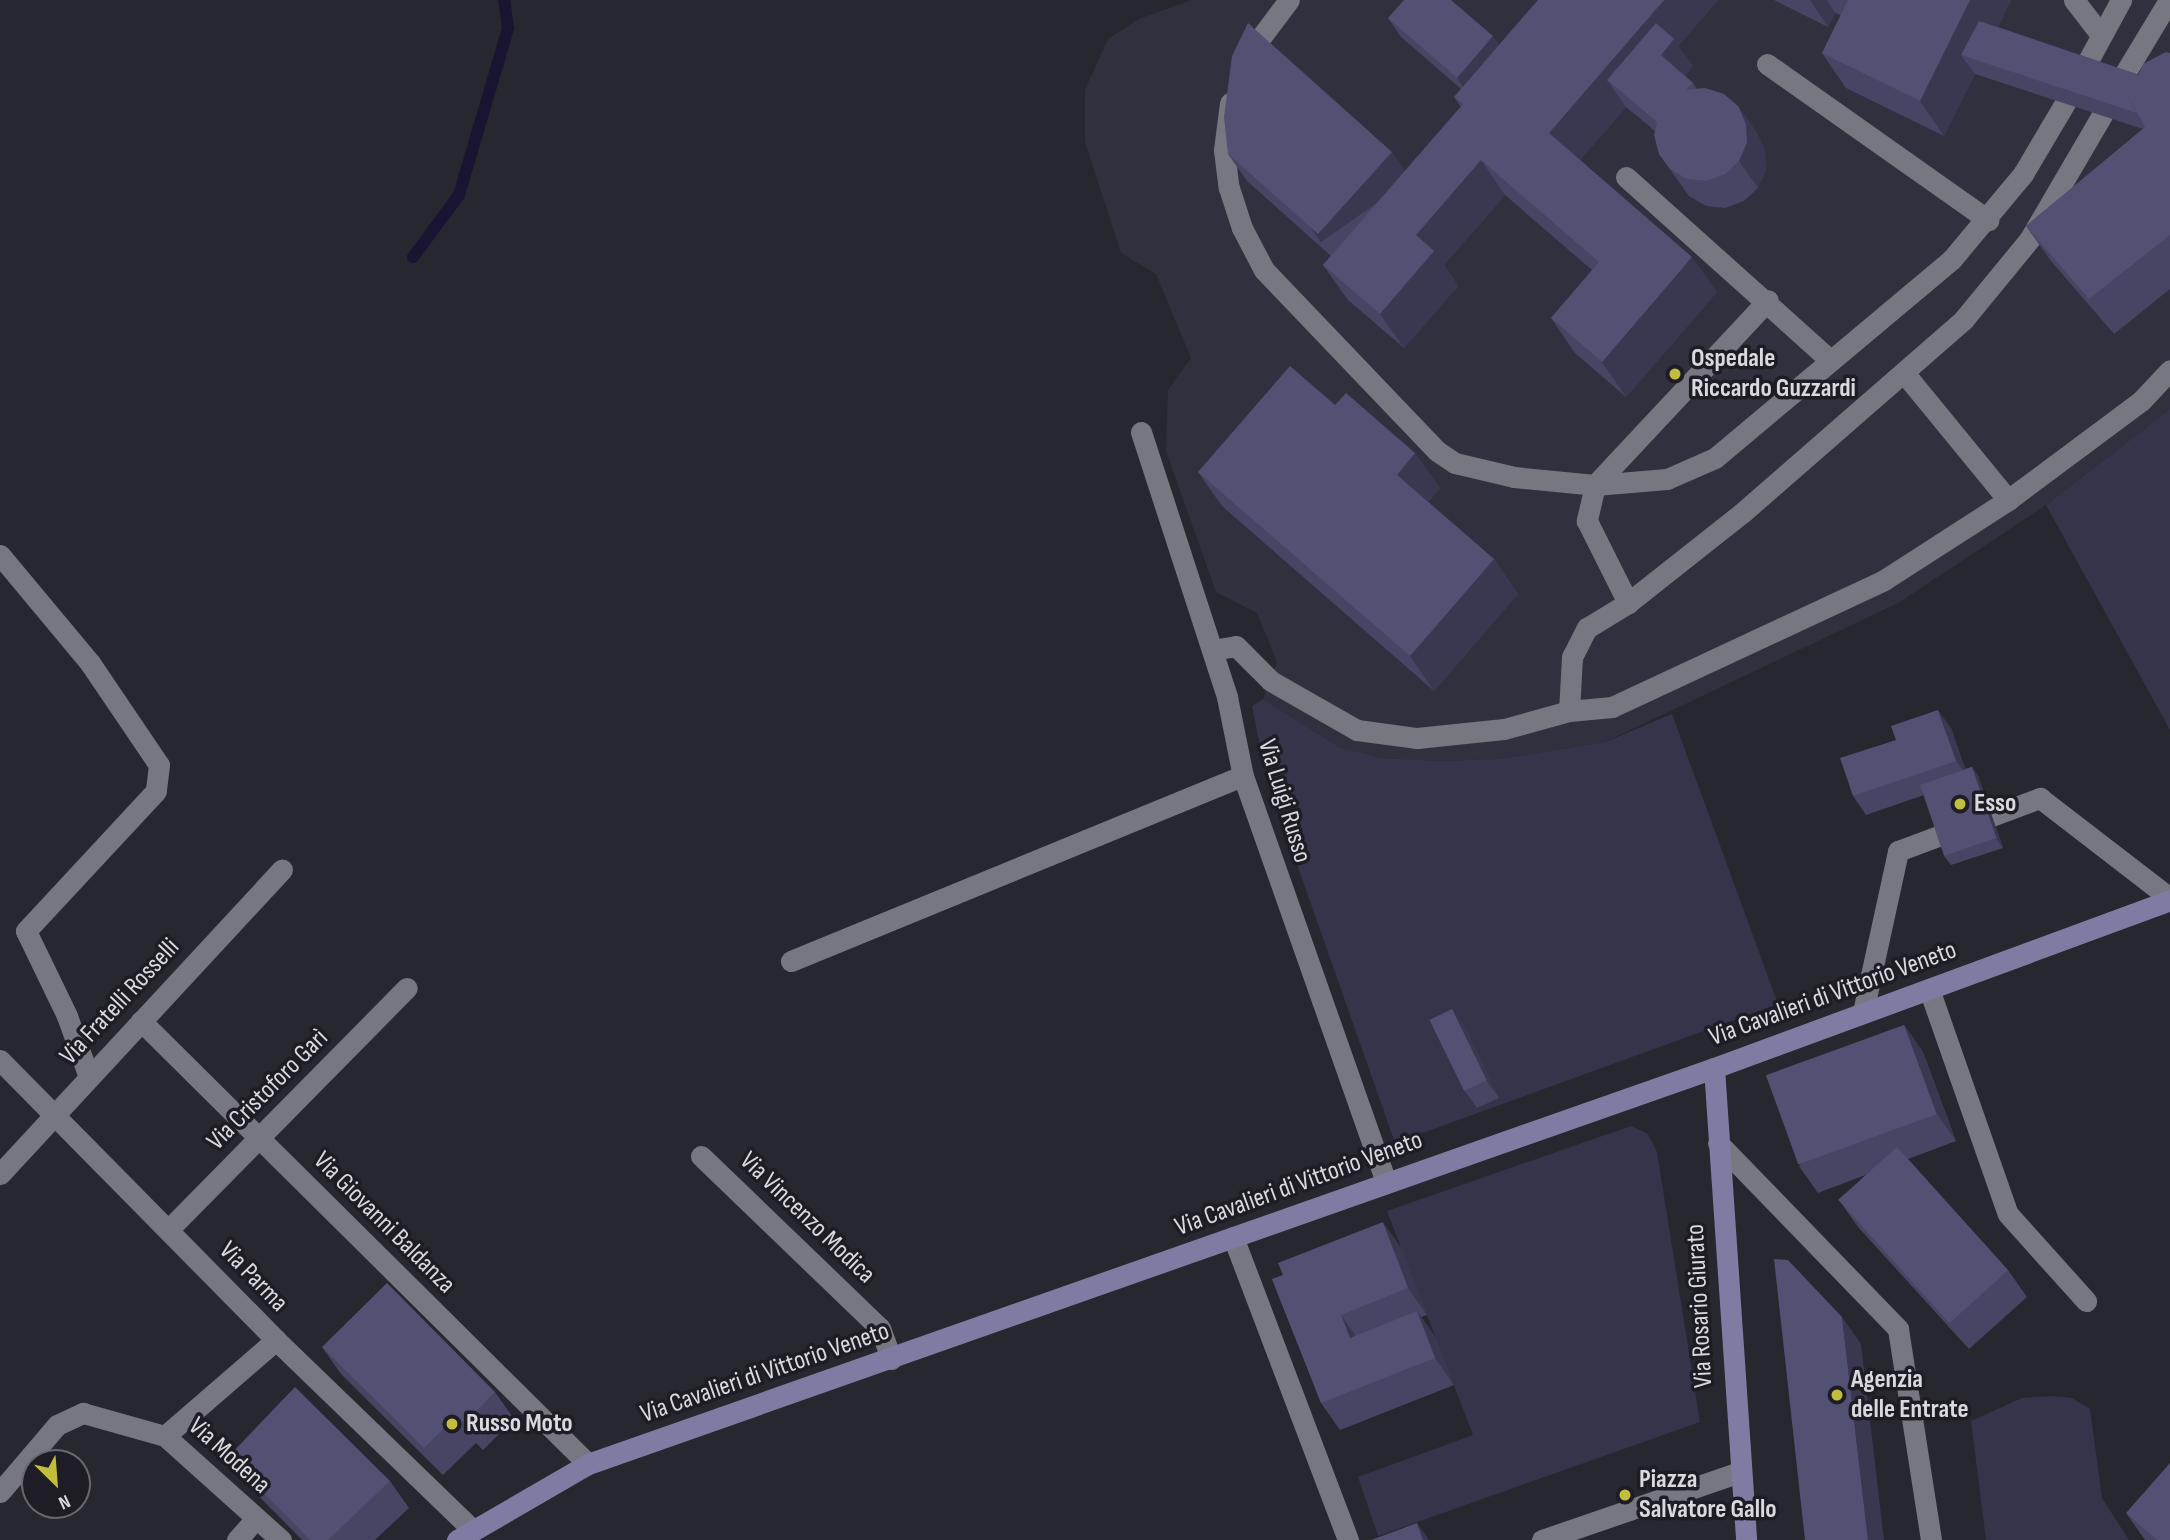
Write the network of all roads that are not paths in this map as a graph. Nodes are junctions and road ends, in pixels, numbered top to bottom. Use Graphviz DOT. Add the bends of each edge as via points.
graph roads {
  1 [pos="1289,0"];
  2 [pos="2074,0"];
  3 [pos="2121,0"];
  4 [pos="2169,0"];
  5 [pos="2101,35"];
  6 [pos="1767,64"];
  7 [pos="2083,70"];
  8 [pos="2119,83"];
  9 [pos="2064,103"];
  10 [pos="2102,115"];
  11 [pos="1626,177"];
  12 [pos="1988,220"];
  13 [pos="1768,300"];
  14 [pos="1829,359"];
  15 [pos="2170,370"];
  16 [pos="1905,374"];
  17 [pos="1141,432"];
  18 [pos="1595,485"];
  19 [pos="2008,500"];
  20 [pos="0,555"];
  21 [pos="1628,603"];
  22 [pos="1212,650"];
  23 [pos="1569,711"];
  24 [pos="1243,776"];
  25 [pos="282,869"];
  26 [pos="2170,899"];
  27 [pos="791,961"];
  28 [pos="407,988"];
  29 [pos="1929,989"];
  30 [pos="1863,1012"];
  31 [pos="141,1021"];
  32 [pos="0,1060"];
  33 [pos="1714,1068"];
  34 [pos="89,1077"];
  35 [pos="54,1115"];
  36 [pos="260,1139"];
  37 [pos="1718,1143"];
  38 [pos="701,1156"];
  39 [pos="0,1174"];
  40 [pos="1386,1182"];
  41 [pos="168,1230"];
  42 [pos="1233,1237"];
  43 [pos="2086,1301"];
  44 [pos="276,1340"];
  45 [pos="891,1359"];
  46 [pos="165,1436"];
  47 [pos="588,1464"];
  48 [pos="1740,1472"];
  49 [pos="0,1492"];
  50 [pos="257,1518"];
  51 [pos="464,1534"];
  52 [pos="237,1540"];
  53 [pos="281,1540"];
  54 [pos="1348,1540"];
  55 [pos="1542,1540"];
  56 [pos="1746,1540"];
  57 [pos="1931,1540"];
  1 -- 18 [label="street" via="1236,76 1224,150 1242,228 1265,270 1437,451 1455,463 1514,477"];
  2 -- 5 [label="street"];
  3 -- 5 [label="street"];
  4 -- 8 [label="street"];
  5 -- 7 [label="street"];
  6 -- 12 [label="street"];
  9 -- 12 [label="street" via="2023,174"];
  10 -- 16 [label="street" via="2029,240 1964,319"];
  11 -- 13 [label="street"];
  12 -- 14 [label="street" via="1912,295"];
  13 -- 14 [label="street"];
  13 -- 18 [label="street"];
  14 -- 18 [label="street" via="1715,458 1692,471 1667,479"];
  15 -- 19 [label="street" via="2141,401"];
  16 -- 19 [label="street"];
  16 -- 21 [label="street"];
  17 -- 22 [label="street, Via Luigi Russo"];
  18 -- 21 [label="street" via="1587,521"];
  19 -- 23 [label="street" via="1884,580 1612,707"];
  20 -- 34 [label="street" via="90,663 159,765 156,791 26,931 67,1016"];
  21 -- 23 [label="street" via="1587,628 1572,657"];
  22 -- 23 [label="street" via="1236,646 1271,681 1357,730 1417,738 1504,729"];
  22 -- 24 [label="street, Via Luigi Russo"];
  24 -- 27 [label="street"];
  24 -- 40 [label="street, Via Luigi Russo"];
  25 -- 31 [label="street, Via Fratelli Rosselli"];
  26 -- 29 [label="main road, Via Cavalieri di Vittorio Veneto"];
  26 -- 30 [label="street" via="2040,798 1898,851"];
  28 -- 36 [label="street, Via Cristoforo Garì"];
  29 -- 30 [label="main road, Via Cavalieri di Vittorio Veneto"];
  29 -- 43 [label="street" via="2008,1214"];
  30 -- 33 [label="main road, Via Cavalieri di Vittorio Veneto"];
  31 -- 34 [label="street, Via Fratelli Rosselli"];
  31 -- 36 [label="street, Via Giovanni Baldanza"];
  32 -- 35 [label="street, Via Parma"];
  33 -- 37 [label="main road, Via Rosario Giurato"];
  33 -- 40 [label="main road, Via Cavalieri di Vittorio Veneto"];
  34 -- 35 [label="street, Via Fratelli Rosselli"];
  35 -- 39 [label="street, Via Fratelli Rosselli"];
  35 -- 41 [label="street, Via Parma"];
  36 -- 41 [label="street, Via Cristoforo Garì"];
  36 -- 47 [label="street, Via Giovanni Baldanza"];
  37 -- 48 [label="main road, Via Rosario Giurato"];
  37 -- 57 [label="street" via="1898,1329"];
  38 -- 45 [label="street, Via Vincenzo Modica" via="880,1328"];
  40 -- 42 [label="main road, Via Cavalieri di Vittorio Veneto"];
  41 -- 44 [label="street, Via Parma"];
  42 -- 45 [label="main road, Via Cavalieri di Vittorio Veneto"];
  42 -- 54 [label="street"];
  44 -- 46 [label="street"];
  44 -- 51 [label="street, Via Parma"];
  45 -- 47 [label="main road, Via Cavalieri di Vittorio Veneto"];
  46 -- 49 [label="street, Via Modena" via="83,1413 58,1425"];
  46 -- 50 [label="street, Via Modena"];
  47 -- 51 [label="main road, Via Cavalieri di Vittorio Veneto"];
  48 -- 55 [label="street"];
  48 -- 56 [label="main road, Via Rosario Giurato"];
  50 -- 52 [label="street"];
  50 -- 53 [label="street, Via Modena"];
}
